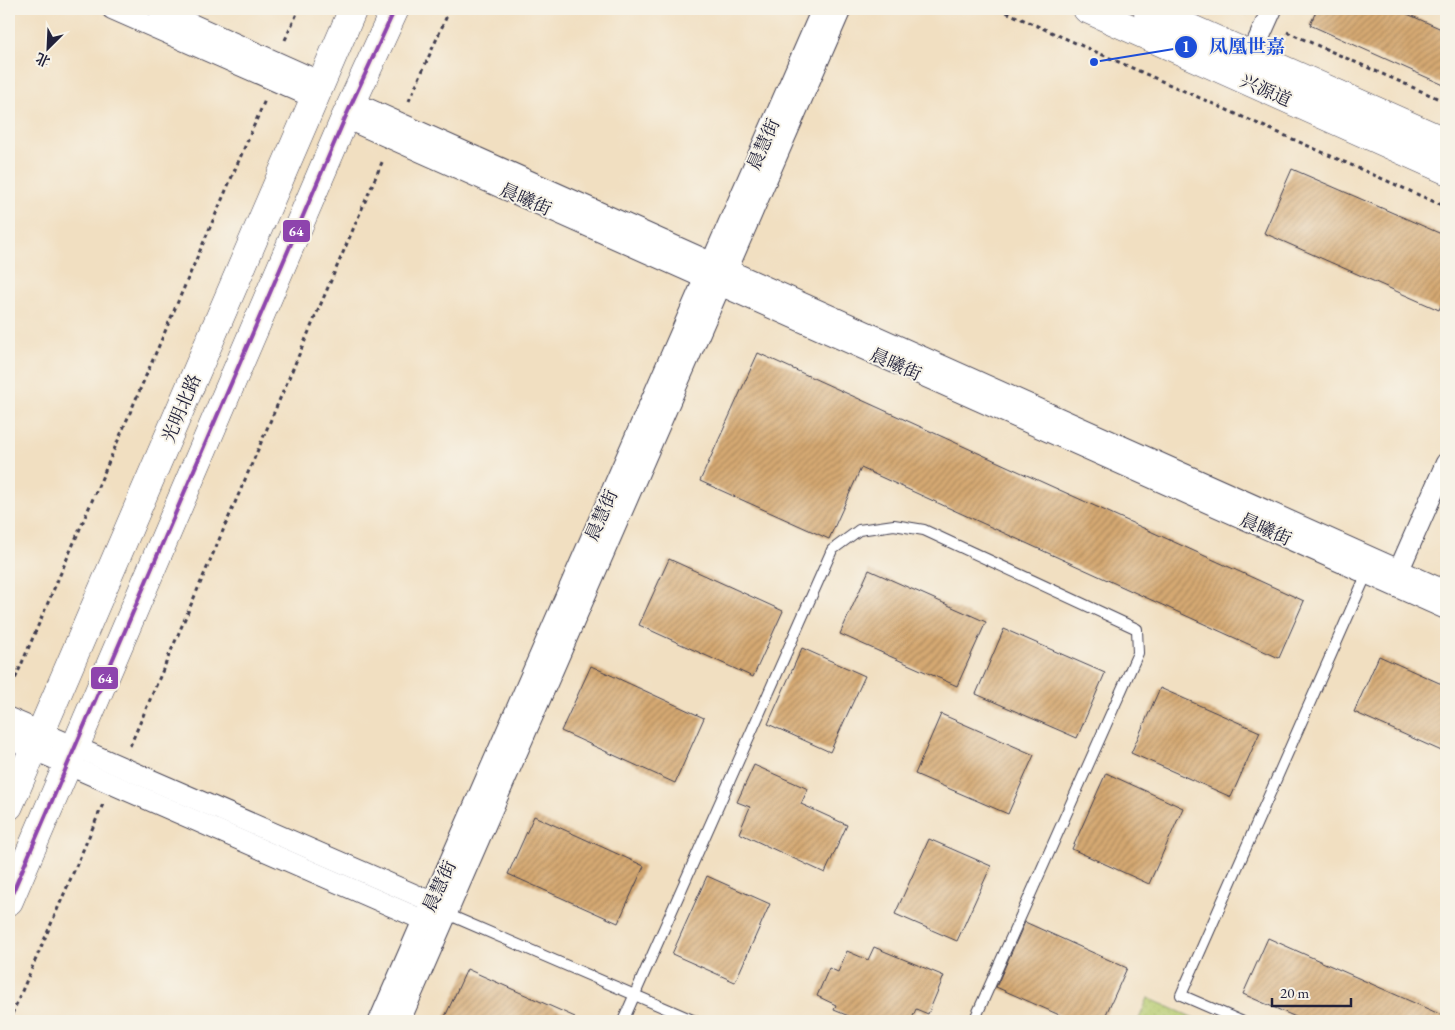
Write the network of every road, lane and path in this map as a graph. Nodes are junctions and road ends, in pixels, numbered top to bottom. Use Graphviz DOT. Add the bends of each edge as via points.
graph roads {
  1 [pos="112,9"];
  2 [pos="158,9"];
  3 [pos="299,9"];
  4 [pos="353,9"];
  5 [pos="395,9"];
  6 [pos="450,9"];
  7 [pos="822,9"];
  8 [pos="841,9"];
  9 [pos="999,9"];
  10 [pos="1086,9"];
  11 [pos="1147,9"];
  12 [pos="1234,9"];
  13 [pos="1436,9"];
  14 [pos="1446,14"];
  15 [pos="1269,16"];
  16 [pos="1246,67"];
  17 [pos="274,71"];
  18 [pos="317,90"];
  19 [pos="1446,102"];
  20 [pos="349,110"];
  21 [pos="396,131"];
  22 [pos="1446,142"];
  23 [pos="1446,170"];
  24 [pos="1446,207"];
  25 [pos="716,274"];
  26 [pos="1446,464"];
  27 [pos="1370,566"];
  28 [pos="1399,570"];
  29 [pos="1446,591"];
  30 [pos="1446,609"];
  31 [pos="9,692"];
  32 [pos="9,718"];
  33 [pos="9,739"];
  34 [pos="38,741"];
  35 [pos="71,756"];
  36 [pos="121,766"];
  37 [pos="112,784"];
  38 [pos="9,806"];
  39 [pos="9,901"];
  40 [pos="434,912"];
  41 [pos="634,995"];
  42 [pos="9,1021"];
  43 [pos="379,1021"];
  44 [pos="400,1021"];
  45 [pos="623,1021"];
  46 [pos="694,1021"];
  47 [pos="974,1021"];
  48 [pos="1241,1021"];
  1 -- 17 [label="street"];
  2 -- 17 [label="street"];
  3 -- 17 [label="path"];
  4 -- 18 [label="main road, 光明北路"];
  5 -- 20 [label="main road, 光明北路"];
  6 -- 21 [label="path"];
  7 -- 25 [label="street, 晨慧街"];
  8 -- 25 [label="street, 晨慧街"];
  9 -- 24 [label="path"];
  10 -- 16 [label="main road, 兴源道"];
  11 -- 16 [label="main road, 兴源道"];
  12 -- 15 [label="path"];
  13 -- 14 [label="path"];
  15 -- 16 [label="street"];
  15 -- 19 [label="path"];
  16 -- 22 [label="main road, 兴源道"];
  16 -- 23 [label="main road, 兴源道"];
  17 -- 18 [label="street"];
  17 -- 31 [label="path"];
  18 -- 34 [label="main road, 光明北路"];
  20 -- 21 [label="street, 晨曦街"];
  20 -- 35 [label="main road, 光明北路"];
  21 -- 25 [label="street, 晨曦街"];
  21 -- 36 [label="path"];
  25 -- 27 [label="street, 晨曦街"];
  25 -- 40 [label="street, 晨慧街"];
  26 -- 28 [label="street"];
  27 -- 28 [label="street, 晨曦街"];
  27 -- 30 [label="street, 晨曦街"];
  27 -- 48 [label="lane" via="1181,995"];
  28 -- 29 [label="street, 晨曦街"];
  32 -- 34 [label="street"];
  33 -- 34 [label="street"];
  34 -- 35 [label="street"];
  34 -- 38 [label="main road, 光明北路"];
  35 -- 36 [label="street"];
  35 -- 37 [label="street"];
  35 -- 39 [label="main road, 光明北路"];
  36 -- 40 [label="street"];
  37 -- 40 [label="street"];
  37 -- 42 [label="path"];
  40 -- 41 [label="lane"];
  40 -- 43 [label="street, 晨慧街"];
  40 -- 44 [label="street, 晨慧街"];
  41 -- 45 [label="lane"];
  41 -- 46 [label="lane"];
  41 -- 47 [label="lane" via="832,550 859,530 894,525 924,530 1137,629 1138,653"];
}
